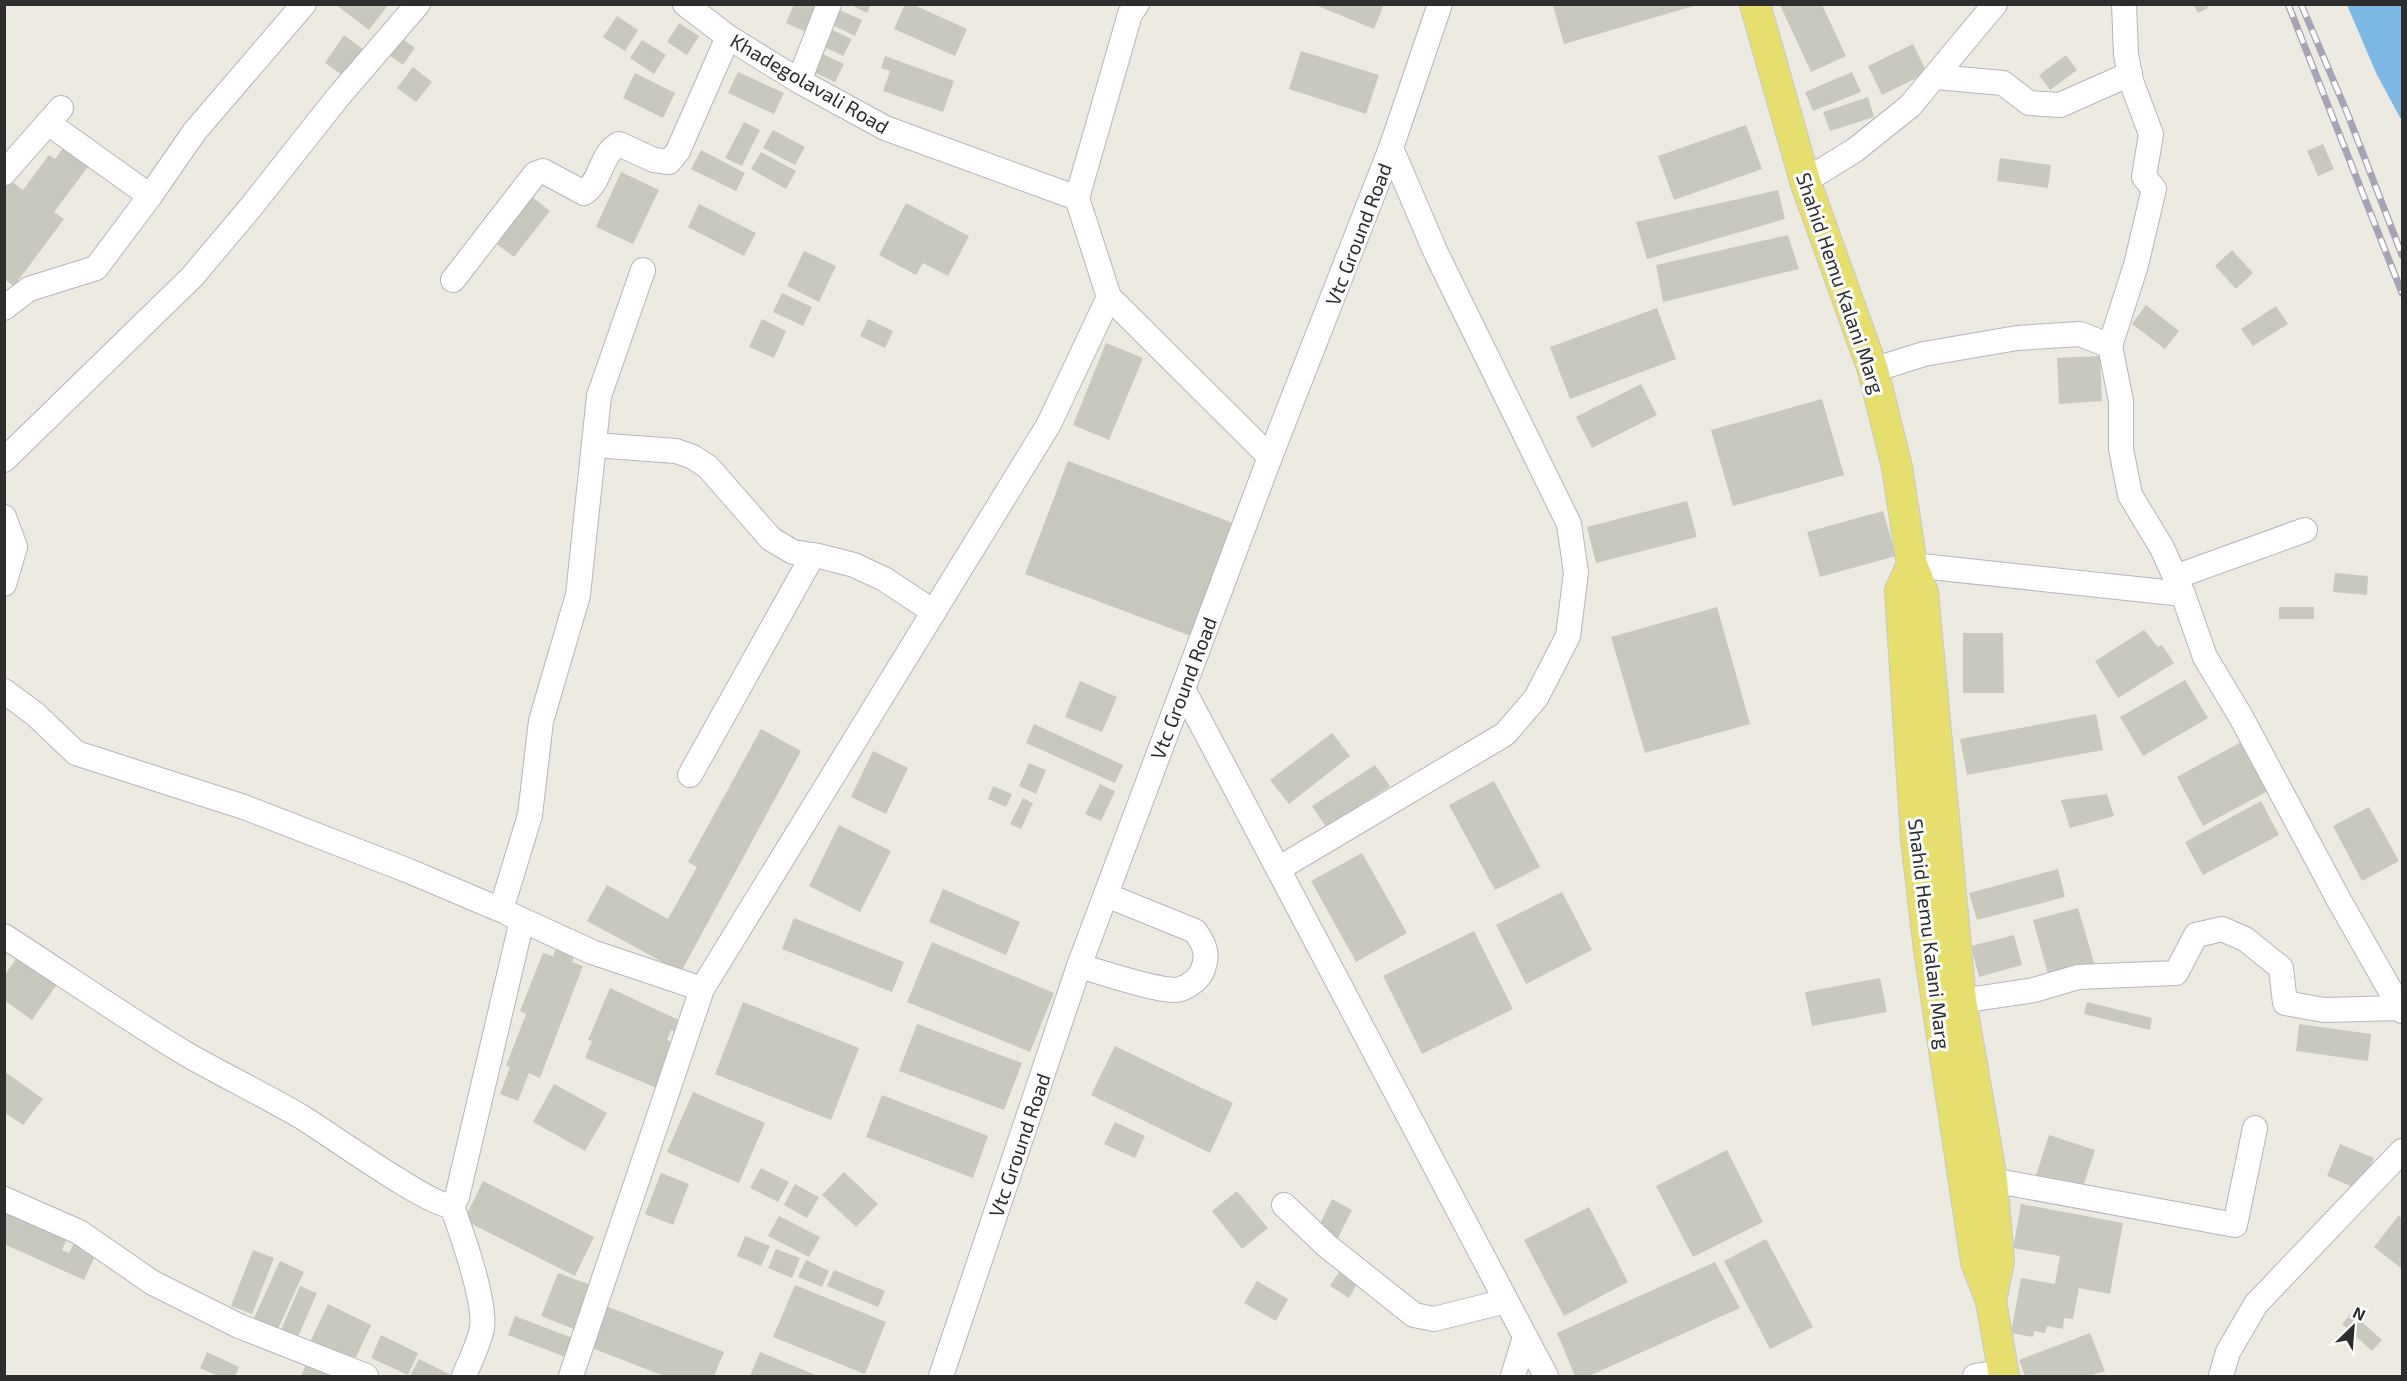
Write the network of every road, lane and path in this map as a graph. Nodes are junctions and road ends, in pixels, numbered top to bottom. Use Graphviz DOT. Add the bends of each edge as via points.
graph roads {
  1 [pos="304,4"];
  2 [pos="418,4"];
  3 [pos="685,4"];
  4 [pos="829,4"];
  5 [pos="1137,4"];
  6 [pos="1440,4"];
  7 [pos="1755,4"];
  8 [pos="1995,4"];
  9 [pos="2124,4"];
  10 [pos="728,37"];
  11 [pos="2130,74"];
  12 [pos="1936,76"];
  13 [pos="799,81"];
  14 [pos="1391,148"];
  15 [pos="4,173"];
  16 [pos="1805,181"];
  17 [pos="150,196"];
  18 [pos="1077,198"];
  19 [pos="642,270"];
  20 [pos="453,280"];
  21 [pos="1109,297"];
  22 [pos="4,308"];
  23 [pos="2110,346"];
  24 [pos="1873,370"];
  25 [pos="594,445"];
  26 [pos="1270,457"];
  27 [pos="4,460"];
  28 [pos="4,517"];
  29 [pos="2305,530"];
  30 [pos="813,555"];
  31 [pos="1912,565"];
  32 [pos="4,584"];
  33 [pos="2179,586"];
  34 [pos="934,612"];
  35 [pos="1183,690"];
  36 [pos="4,691"];
  37 [pos="690,775"];
  38 [pos="1278,869"];
  39 [pos="1106,895"];
  40 [pos="512,915"];
  41 [pos="4,936"];
  42 [pos="1079,966"];
  43 [pos="702,989"];
  44 [pos="1961,1001"];
  45 [pos="2402,1009"];
  46 [pos="2255,1128"];
  47 [pos="2403,1151"];
  48 [pos="1978,1180"];
  49 [pos="4,1199"];
  50 [pos="1284,1205"];
  51 [pos="452,1206"];
  52 [pos="1506,1301"];
  53 [pos="1525,1337"];
  54 [pos="1994,1375"];
  55 [pos="366,1377"];
  56 [pos="464,1377"];
  57 [pos="571,1377"];
  58 [pos="941,1377"];
  59 [pos="1513,1377"];
  60 [pos="1545,1377"];
  61 [pos="2221,1377"];
  1 -- 17 [label="street" via="195,131"];
  2 -- 27 [label="street" via="192,277"];
  3 -- 10 [label="street, Khadegolavali Road"];
  4 -- 13 [label="street"];
  5 -- 18 [label="street" via="1130,14"];
  6 -- 14 [label="street, Vtc Ground Road"];
  7 -- 16 [label="main road, Shahid Hemu Kalani Marg"];
  8 -- 12 [label="street"];
  9 -- 11 [label="street"];
  10 -- 13 [label="street, Khadegolavali Road"];
  10 -- 20 [label="street" via="678,151 669,162 654,160 619,144 610,149 591,188 584,193 543,171 535,174"];
  11 -- 12 [label="street" via="2060,105 2029,103 2003,83"];
  11 -- 23 [label="street" via="2151,134 2144,177 2154,189 2136,265"];
  12 -- 16 [label="street" via="1901,114 1855,150"];
  13 -- 18 [label="street, Khadegolavali Road" via="885,128"];
  14 -- 26 [label="street, Vtc Ground Road"];
  14 -- 38 [label="street" via="1436,253 1569,524 1576,573 1568,636 1536,698 1505,734"];
  15 -- 17 [label="street" via="55,115"];
  16 -- 24 [label="main road, Shahid Hemu Kalani Marg"];
  17 -- 22 [label="street" via="96,268 29,289"];
  18 -- 21 [label="street"];
  19 -- 25 [label="street" via="599,396"];
  21 -- 26 [label="street"];
  21 -- 34 [label="street" via="1049,424"];
  23 -- 24 [label="street" via="2079,334 2017,338 1924,354"];
  23 -- 33 [label="street" via="2121,401 2121,449 2130,495 2162,548"];
  24 -- 31 [label="main road, Shahid Hemu Kalani Marg" via="1897,467"];
  25 -- 30 [label="street" via="676,451 693,457 708,467 771,539 793,552"];
  25 -- 40 [label="street" via="578,595 541,721 530,815"];
  26 -- 35 [label="street, Vtc Ground Road"];
  28 -- 32 [label="street" via="15,547"];
  29 -- 33 [label="street"];
  30 -- 34 [label="street" via="854,565 884,579"];
  30 -- 37 [label="street"];
  31 -- 33 [label="street"];
  31 -- 44 [label="main road, Shahid Hemu Kalani Marg" via="1923,592"];
  31 -- 48 [label="main road, Shahid Hemu Kalani Marg" via="1900,591 1916,839 1929,950"];
  33 -- 45 [label="street" via="2205,657"];
  34 -- 43 [label="street"];
  35 -- 38 [label="street"];
  35 -- 39 [label="street, Vtc Ground Road"];
  36 -- 40 [label="street" via="76,753 244,807"];
  38 -- 52 [label="street"];
  39 -- 42 [label="street, Vtc Ground Road"];
  39 -- 42 [label="street" via="1194,931 1207,957 1202,973 1177,990"];
  40 -- 43 [label="street" via="592,952"];
  40 -- 51 [label="street" via="457,1197"];
  41 -- 51 [label="street" via="190,1056 301,1116 413,1188"];
  42 -- 58 [label="street, Vtc Ground Road"];
  43 -- 57 [label="street"];
  44 -- 45 [label="street" via="2034,990 2078,977 2175,973 2196,934 2222,929 2245,939 2281,968 2285,1003 2324,1010"];
  44 -- 48 [label="main road, Shahid Hemu Kalani Marg"];
  46 -- 48 [label="street" via="2235,1225"];
  47 -- 61 [label="street" via="2256,1305 2228,1352"];
  48 -- 54 [label="main road, Shahid Hemu Kalani Marg" via="1976,1262 1992,1301"];
  49 -- 55 [label="street" via="79,1232 153,1283 230,1321"];
  50 -- 52 [label="street" via="1327,1246 1414,1315 1434,1319"];
  51 -- 56 [label="street" via="482,1309 482,1329"];
  52 -- 53 [label="street"];
  53 -- 59 [label="street"];
  53 -- 60 [label="street"];
}
